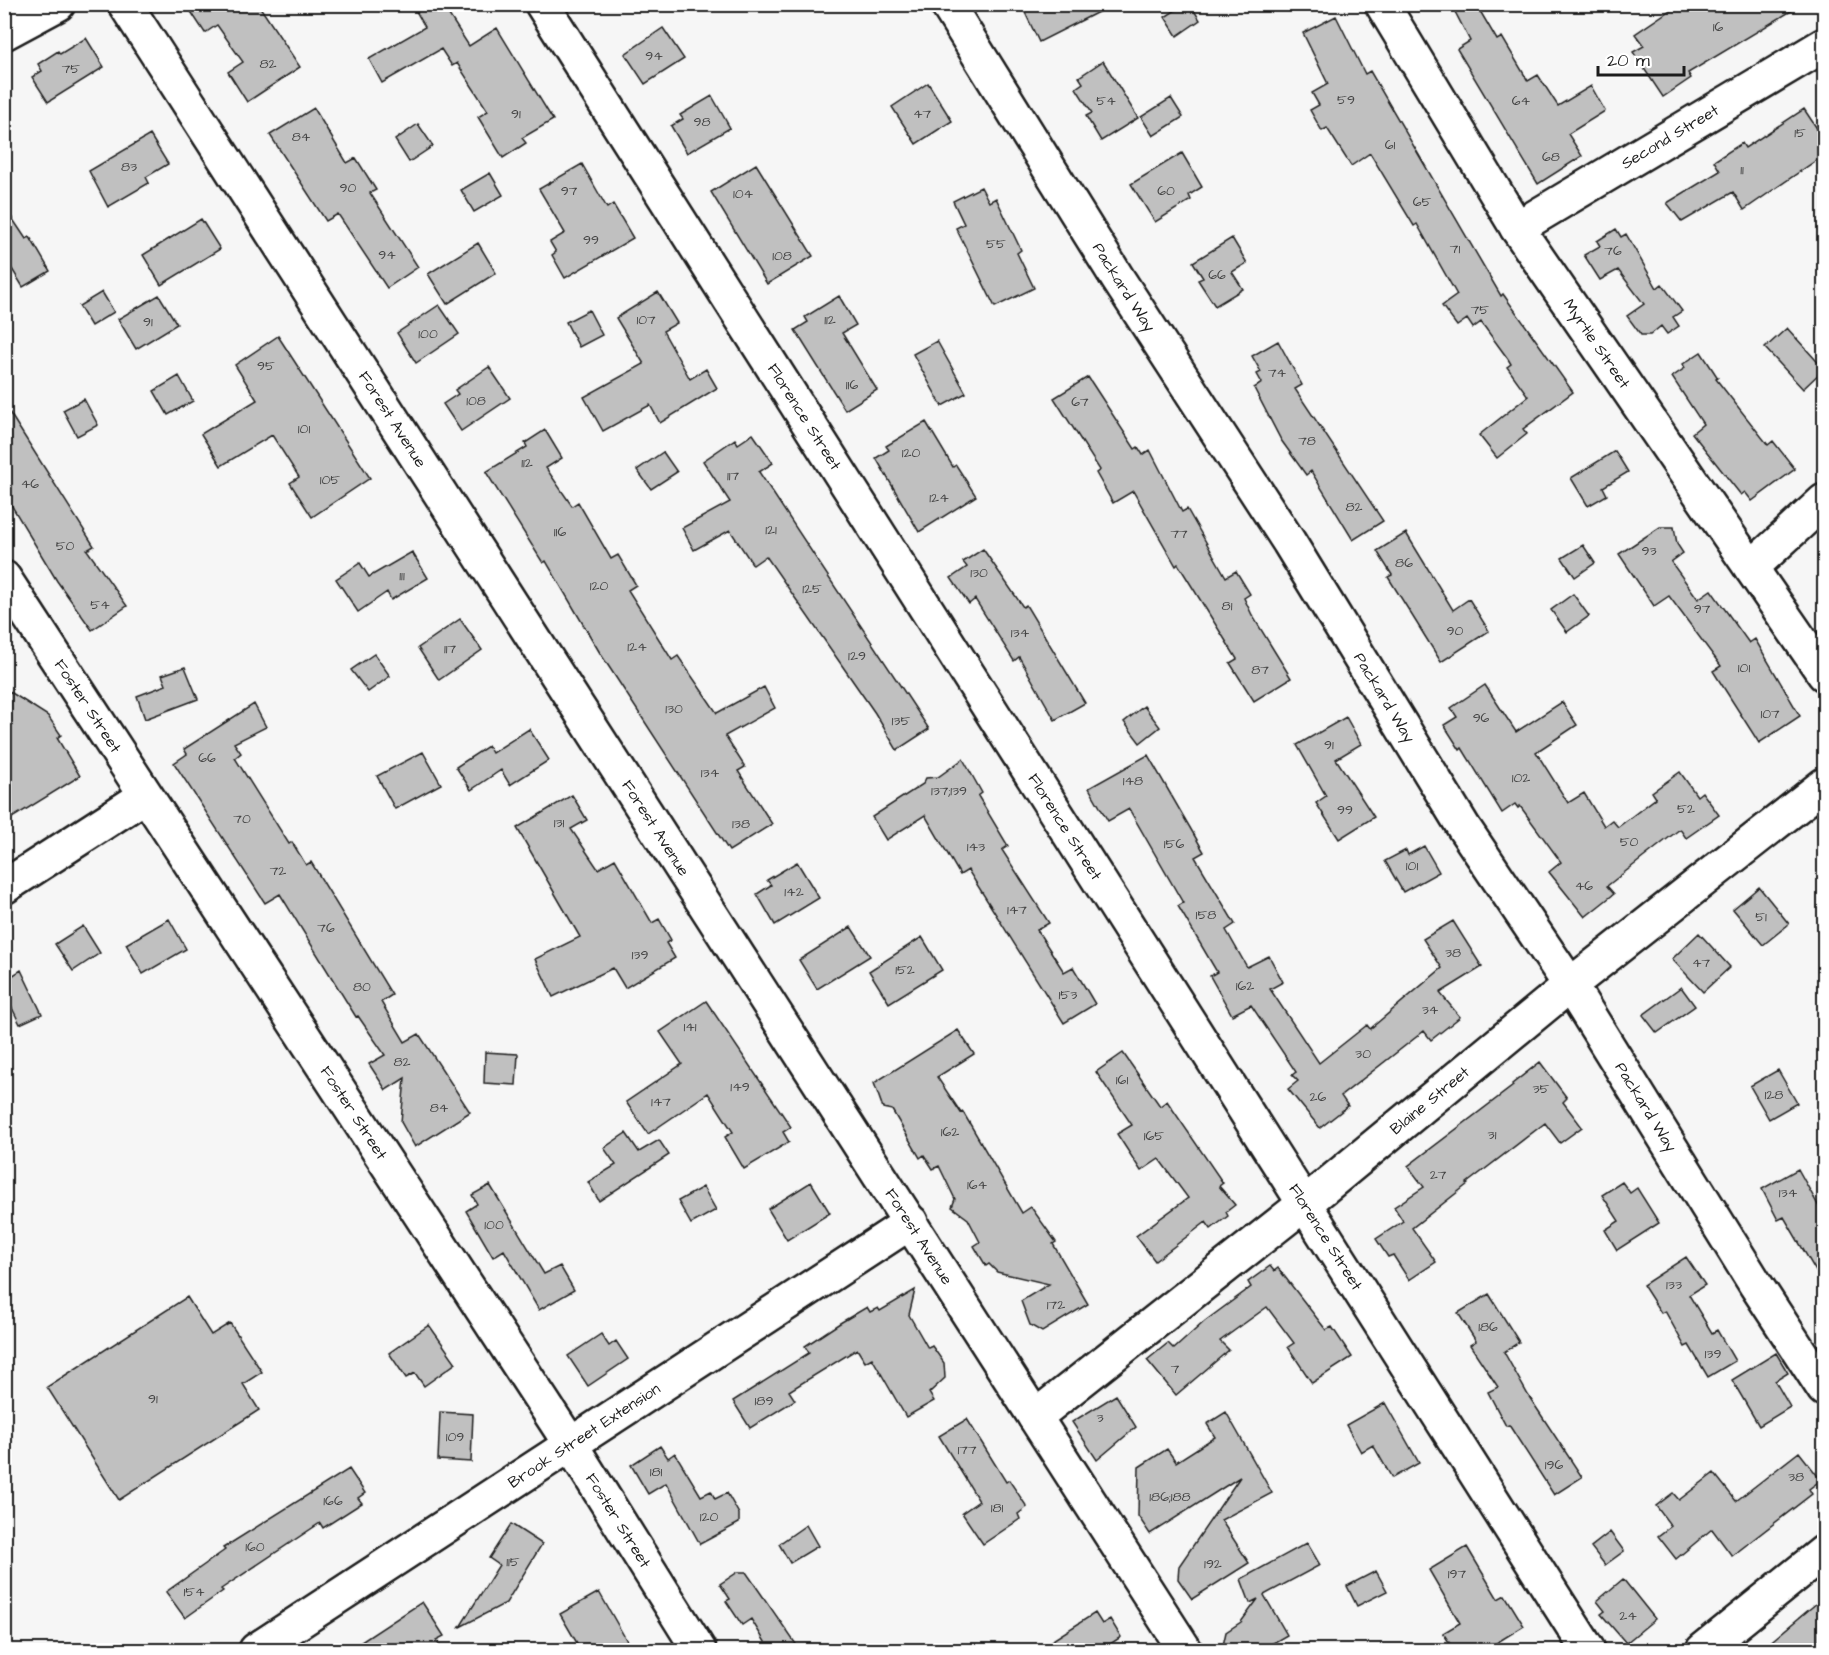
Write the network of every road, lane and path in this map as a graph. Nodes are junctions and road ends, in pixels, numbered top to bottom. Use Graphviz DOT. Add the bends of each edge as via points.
graph roads {
  1 [pos="58,4"];
  2 [pos="125,4"];
  3 [pos="542,4"];
  4 [pos="947,4"];
  5 [pos="1382,4"];
  6 [pos="4,33"];
  7 [pos="1824,45"];
  8 [pos="1517,228"];
  9 [pos="1824,501"];
  10 [pos="1751,568"];
  11 [pos="4,578"];
  12 [pos="1824,674"];
  13 [pos="1824,785"];
  14 [pos="145,796"];
  15 [pos="4,886"];
  16 [pos="1570,985"];
  17 [pos="1303,1205"];
  18 [pos="911,1222"];
  19 [pos="1824,1389"];
  20 [pos="1035,1417"];
  21 [pos="571,1445"];
  22 [pos="1824,1552"];
  23 [pos="256,1650"];
  24 [pos="699,1650"];
  25 [pos="1185,1650"];
  26 [pos="1588,1650"];
  27 [pos="1702,1650"];
  1 -- 6 [label="street"];
  2 -- 18 [label="street, Forest Avenue"];
  3 -- 17 [label="street, Florence Street"];
  4 -- 16 [label="street, Packard Way" via="1118,279 1289,542 1464,828"];
  5 -- 8 [label="street, Myrtle Street"];
  7 -- 8 [label="street, Second Street"];
  8 -- 10 [label="street, Myrtle Street"];
  9 -- 10 [label="street"];
  10 -- 12 [label="street, Myrtle Street"];
  11 -- 14 [label="street, Foster Street"];
  13 -- 16 [label="street, Blaine Street"];
  14 -- 15 [label="street"];
  14 -- 21 [label="street, Foster Street"];
  16 -- 17 [label="street, Blaine Street"];
  16 -- 19 [label="street, Packard Way"];
  17 -- 20 [label="street, Blaine Street"];
  17 -- 26 [label="street, Florence Street"];
  18 -- 20 [label="street, Forest Avenue"];
  18 -- 21 [label="street, Brook Street Extension"];
  20 -- 25 [label="street, Forest Avenue"];
  21 -- 23 [label="street, Brook Street Extension"];
  21 -- 24 [label="street, Foster Street"];
  22 -- 27 [label="street"];
}
